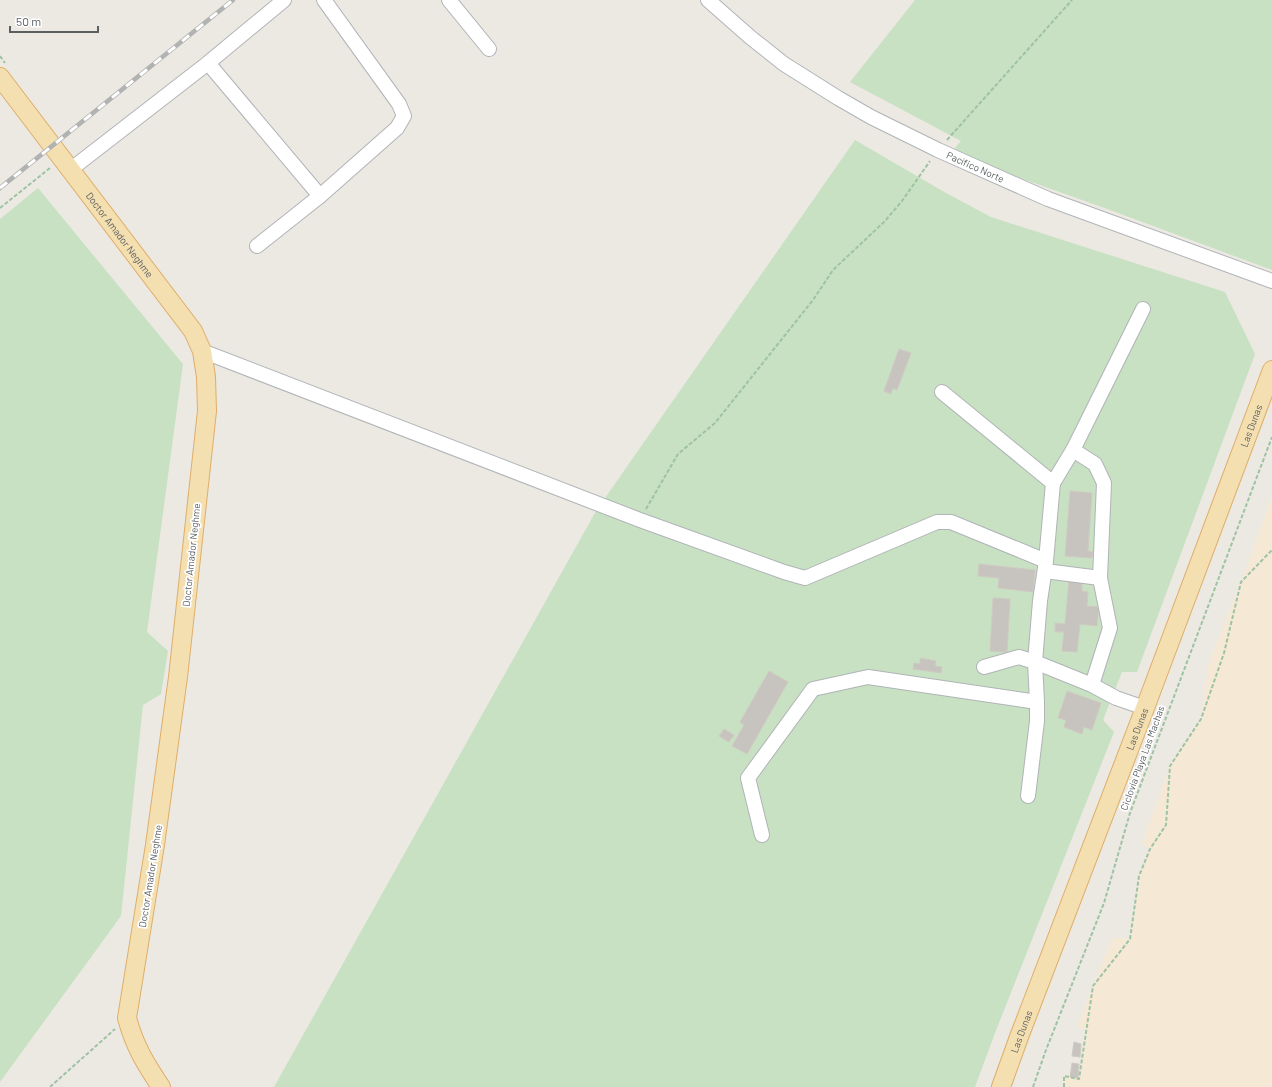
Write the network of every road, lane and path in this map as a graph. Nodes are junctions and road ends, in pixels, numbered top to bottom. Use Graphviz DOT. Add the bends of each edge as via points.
graph roads {
  1 [pos="284,0"];
  2 [pos="324,0"];
  3 [pos="449,0"];
  4 [pos="708,0"];
  5 [pos="1072,0"];
  6 [pos="489,49"];
  7 [pos="208,63"];
  8 [pos="0,77"];
  9 [pos="938,150"];
  10 [pos="66,164"];
  11 [pos="320,196"];
  12 [pos="0,208"];
  13 [pos="257,246"];
  14 [pos="1272,281"];
  15 [pos="1143,309"];
  16 [pos="202,351"];
  17 [pos="1272,370"];
  18 [pos="942,392"];
  19 [pos="1272,437"];
  20 [pos="1073,450"];
  21 [pos="1053,483"];
  22 [pos="640,520"];
  23 [pos="1272,550"];
  24 [pos="1045,566"];
  25 [pos="1100,578"];
  26 [pos="1036,662"];
  27 [pos="984,667"];
  28 [pos="1092,686"];
  29 [pos="1037,702"];
  30 [pos="1145,708"];
  31 [pos="1028,796"];
  32 [pos="762,835"];
  33 [pos="127,1018"];
  34 [pos="50,1087"];
  35 [pos="161,1087"];
  36 [pos="1000,1087"];
  37 [pos="1033,1087"];
  38 [pos="1064,1087"];
  1 -- 7 [label="street"];
  2 -- 11 [label="street" via="399,104 404,116 397,128"];
  3 -- 6 [label="street"];
  4 -- 9 [label="street, Pacífico Norte" via="784,64 871,117"];
  5 -- 9 [label="path"];
  7 -- 10 [label="street"];
  7 -- 11 [label="street"];
  8 -- 10 [label="main road, Doctor Amador Neghme"];
  9 -- 14 [label="street, Pacífico Norte" via="1048,199"];
  9 -- 22 [label="path" via="885,221 833,270 813,300 715,423 678,454"];
  10 -- 12 [label="path"];
  10 -- 16 [label="main road, Doctor Amador Neghme" via="177,309 193,331"];
  11 -- 13 [label="street"];
  15 -- 20 [label="street"];
  16 -- 22 [label="street"];
  16 -- 33 [label="main road, Doctor Amador Neghme" via="207,410 179,669 155,845"];
  17 -- 30 [label="main road, Las Dunas"];
  18 -- 21 [label="street"];
  19 -- 37 [label="path, Ciclovía Playa Las Machas" via="1130,813 1104,903"];
  20 -- 21 [label="street"];
  20 -- 25 [label="street" via="1095,464 1104,483"];
  21 -- 24 [label="street"];
  22 -- 24 [label="street" via="805,578 937,522 951,522"];
  23 -- 38 [label="path" via="1241,582 1224,653 1201,719 1170,766 1166,825 1150,849 1139,876 1130,939 1093,986 1079,1079 1064,1076"];
  24 -- 25 [label="street"];
  24 -- 26 [label="street"];
  25 -- 28 [label="street" via="1110,628"];
  26 -- 27 [label="street" via="1019,658"];
  26 -- 28 [label="street"];
  26 -- 29 [label="street"];
  28 -- 30 [label="street"];
  29 -- 31 [label="street"];
  29 -- 32 [label="street" via="868,677 813,689 748,778"];
  30 -- 36 [label="main road, Las Dunas"];
  33 -- 34 [label="path"];
  33 -- 35 [label="main road, Doctor Amador Neghme" via="132,1037 143,1060"];
}
